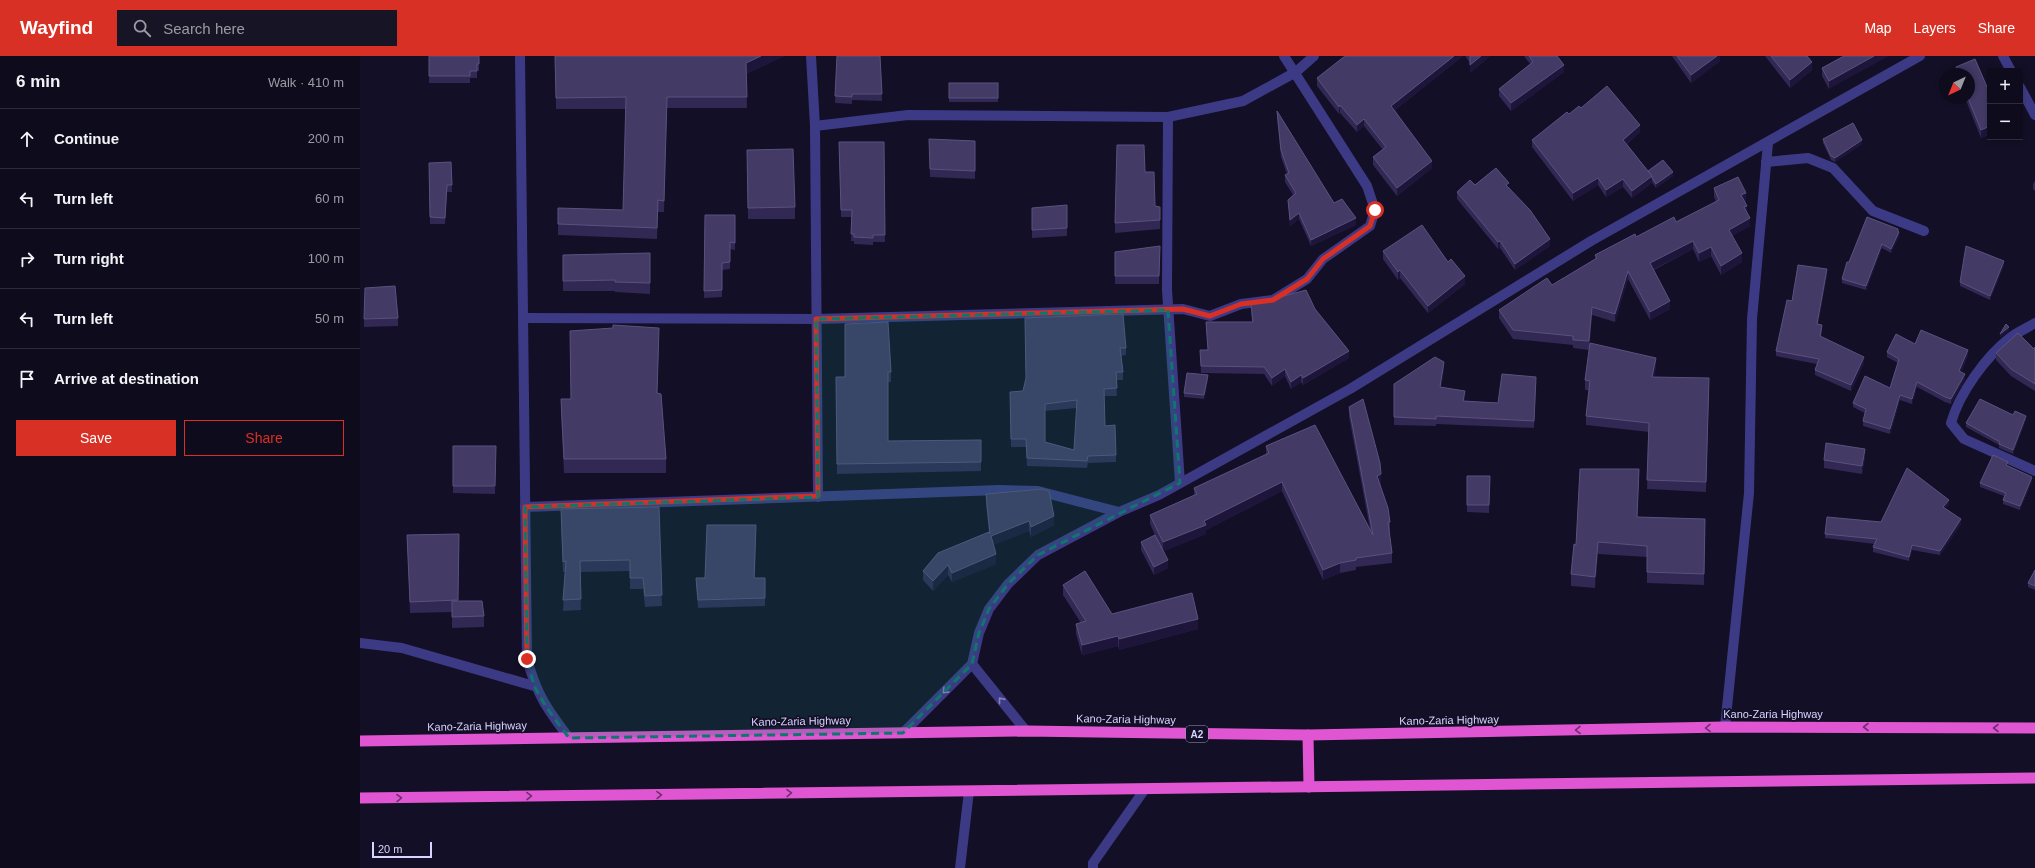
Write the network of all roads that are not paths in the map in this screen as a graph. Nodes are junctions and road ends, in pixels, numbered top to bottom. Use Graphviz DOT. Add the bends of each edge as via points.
graph roads {
  1 [pos="520,56"];
  2 [pos="811,56"];
  3 [pos="1284,56"];
  4 [pos="1314,56"];
  5 [pos="1920,56"];
  6 [pos="2003,56"];
  7 [pos="2009,68"];
  8 [pos="1296,72"];
  9 [pos="2023,93"];
  10 [pos="2035,115"];
  11 [pos="1168,117"];
  12 [pos="814,126"];
  13 [pos="1768,143"];
  14 [pos="1766,162"];
  15 [pos="1924,231"];
  16 [pos="1168,310"];
  17 [pos="523,318"];
  18 [pos="816,319"];
  19 [pos="2035,323"];
  20 [pos="2035,470"];
  21 [pos="1180,483"];
  22 [pos="818,496"];
  23 [pos="525,507"];
  24 [pos="1119,512"];
  25 [pos="360,643"];
  26 [pos="972,664"];
  27 [pos="534,686"];
  28 [pos="1725,727"];
  29 [pos="2035,728"];
  30 [pos="1026,731"];
  31 [pos="903,733"];
  32 [pos="1308,735"];
  33 [pos="569,738"];
  34 [pos="360,741"];
  35 [pos="2035,778"];
  36 [pos="1309,787"];
  37 [pos="1145,789"];
  38 [pos="969,791"];
  39 [pos="360,798"];
  40 [pos="960,868"];
  41 [pos="1093,868"];
  1 -- 17 [label="street"];
  2 -- 12 [label="street"];
  3 -- 8 [label="street"];
  4 -- 8 [label="street"];
  5 -- 13 [label="street"];
  6 -- 7 [label="street"];
  8 -- 11 [label="street" via="1243,101"];
  8 -- 16 [label="street" via="1367,186 1375,210 1370,226 1323,259 1307,279 1273,300 1241,304 1210,316 1183,309"];
  9 -- 10 [label="street"];
  11 -- 12 [label="street" via="908,115"];
  11 -- 16 [label="street"];
  12 -- 18 [label="street"];
  13 -- 14 [label="street"];
  13 -- 21 [label="street" via="1591,241 1350,389"];
  14 -- 15 [label="street" via="1808,158 1832,168 1873,211"];
  14 -- 28 [label="street" via="1752,319 1749,493"];
  16 -- 18 [label="street"];
  16 -- 21 [label="street"];
  17 -- 18 [label="street"];
  17 -- 23 [label="street"];
  18 -- 22 [label="street"];
  19 -- 20 [label="street" via="2011,337 1986,362 1955,407 1951,423 1964,439"];
  21 -- 24 [label="street"];
  22 -- 23 [label="street"];
  22 -- 24 [label="street" via="1038,491"];
  23 -- 27 [label="street" via="527,659"];
  24 -- 26 [label="street" via="1038,555 1008,584 989,609 979,633"];
  25 -- 27 [label="street" via="402,648"];
  30 -- 26 [label="street, one-way"];
  26 -- 31 [label="street, one-way"];
  27 -- 33 [label="street"];
  29 -- 28 [label="highway, Kano-Zaria Highway / A2, one-way"];
  28 -- 32 [label="highway, Kano-Zaria Highway / A2, one-way"];
  30 -- 31 [label="highway, Kano-Zaria Highway / A2"];
  30 -- 32 [label="highway, Kano-Zaria Highway / A2"];
  31 -- 33 [label="highway, Kano-Zaria Highway / A2"];
  32 -- 36 [label="highway"];
  33 -- 34 [label="highway, Kano-Zaria Highway / A2"];
  35 -- 36 [label="highway"];
  36 -- 37 [label="highway"];
  37 -- 38 [label="highway"];
  37 -- 41 [label="street" via="1093,863"];
  39 -- 38 [label="highway, one-way"];
  38 -- 40 [label="street"];
}
